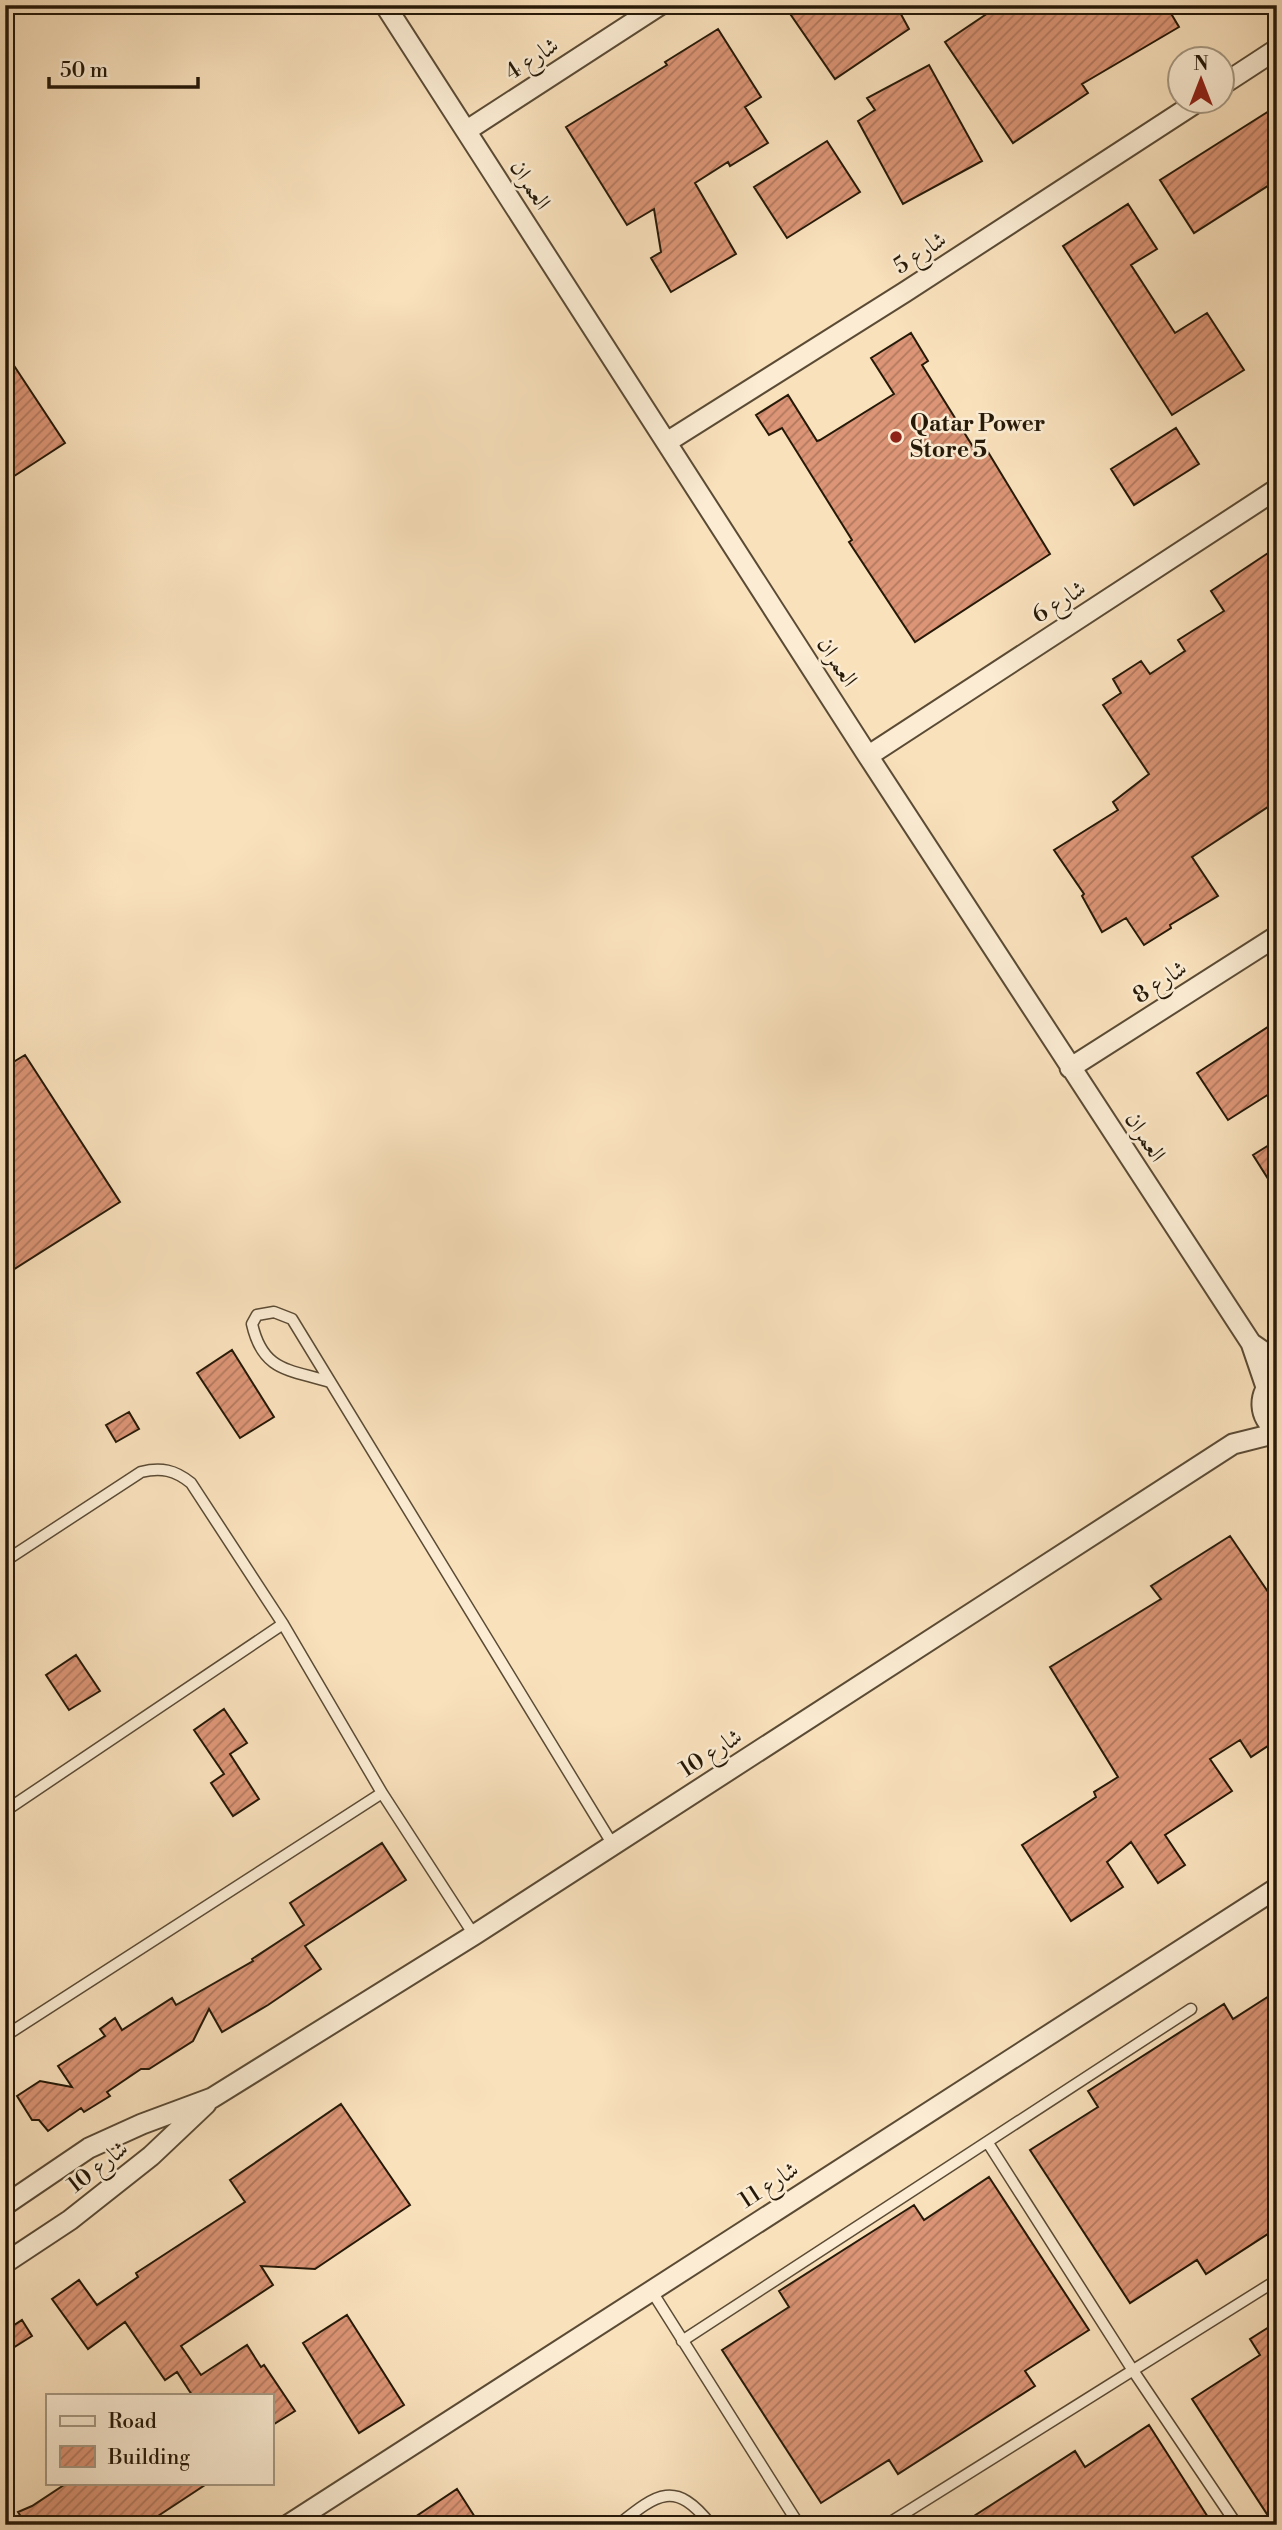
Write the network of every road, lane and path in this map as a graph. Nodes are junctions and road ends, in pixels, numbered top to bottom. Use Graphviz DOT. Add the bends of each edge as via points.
graph roads {
  1 [pos="385,5"];
  2 [pos="660,5"];
  3 [pos="1277,49"];
  4 [pos="1236,76"];
  5 [pos="1175,116"];
  6 [pos="466,131"];
  7 [pos="667,442"];
  8 [pos="1277,489"];
  9 [pos="867,756"];
  10 [pos="1277,936"];
  11 [pos="1070,1068"];
  12 [pos="1251,1343"];
  13 [pos="1277,1361"];
  14 [pos="330,1382"];
  15 [pos="1268,1390"];
  16 [pos="1277,1432"];
  17 [pos="1233,1444"];
  18 [pos="5,1561"];
  19 [pos="283,1623"];
  20 [pos="382,1793"];
  21 [pos="5,1811"];
  22 [pos="613,1845"];
  23 [pos="1276,1891"];
  24 [pos="474,1935"];
  25 [pos="1191,2009"];
  26 [pos="5,2036"];
  27 [pos="212,2098"];
  28 [pos="988,2143"];
  29 [pos="5,2205"];
  30 [pos="5,2263"];
  31 [pos="1277,2280"];
  32 [pos="651,2290"];
  33 [pos="682,2341"];
  34 [pos="1132,2370"];
  35 [pos="288,2525"];
  36 [pos="618,2525"];
  37 [pos="711,2525"];
  38 [pos="799,2525"];
  39 [pos="886,2525"];
  40 [pos="1237,2525"];
  1 -- 6 [label="street, العمران"];
  2 -- 6 [label="street, شارع 4"];
  3 -- 4 [label="street"];
  5 -- 7 [label="street, شارع 5"];
  6 -- 7 [label="street, العمران"];
  7 -- 9 [label="street, العمران"];
  8 -- 9 [label="street, شارع 6"];
  9 -- 11 [label="street, العمران"];
  10 -- 11 [label="street, شارع 8"];
  11 -- 12 [label="street, العمران"];
  12 -- 13 [label="street, العمران"];
  12 -- 15 [label="street, العمران"];
  14 -- 14 [label="lane" via="292,1319 274,1312 257,1315 252,1324 256,1345 270,1362"];
  14 -- 22 [label="lane"];
  15 -- 16 [label="street, العمران" via="1264,1416"];
  15 -- 17 [label="street, شارع 10"];
  16 -- 17 [label="street, شارع 10"];
  17 -- 22 [label="street, شارع 10"];
  18 -- 19 [label="lane" via="141,1472 168,1469 191,1483"];
  19 -- 20 [label="lane"];
  19 -- 21 [label="lane"];
  20 -- 24 [label="lane"];
  20 -- 26 [label="lane"];
  22 -- 24 [label="street, شارع 10"];
  23 -- 32 [label="street, شارع 11"];
  24 -- 27 [label="street, شارع 10"];
  25 -- 28 [label="lane"];
  27 -- 29 [label="street, شارع 10" via="89,2148"];
  27 -- 30 [label="street, شارع 10" via="71,2220"];
  28 -- 33 [label="lane"];
  28 -- 34 [label="lane"];
  31 -- 34 [label="lane"];
  32 -- 33 [label="lane"];
  32 -- 35 [label="street, شارع 11"];
  33 -- 38 [label="lane"];
  34 -- 39 [label="lane"];
  34 -- 40 [label="lane"];
  36 -- 37 [label="lane" via="650,2500 672,2495 695,2504"];
}
